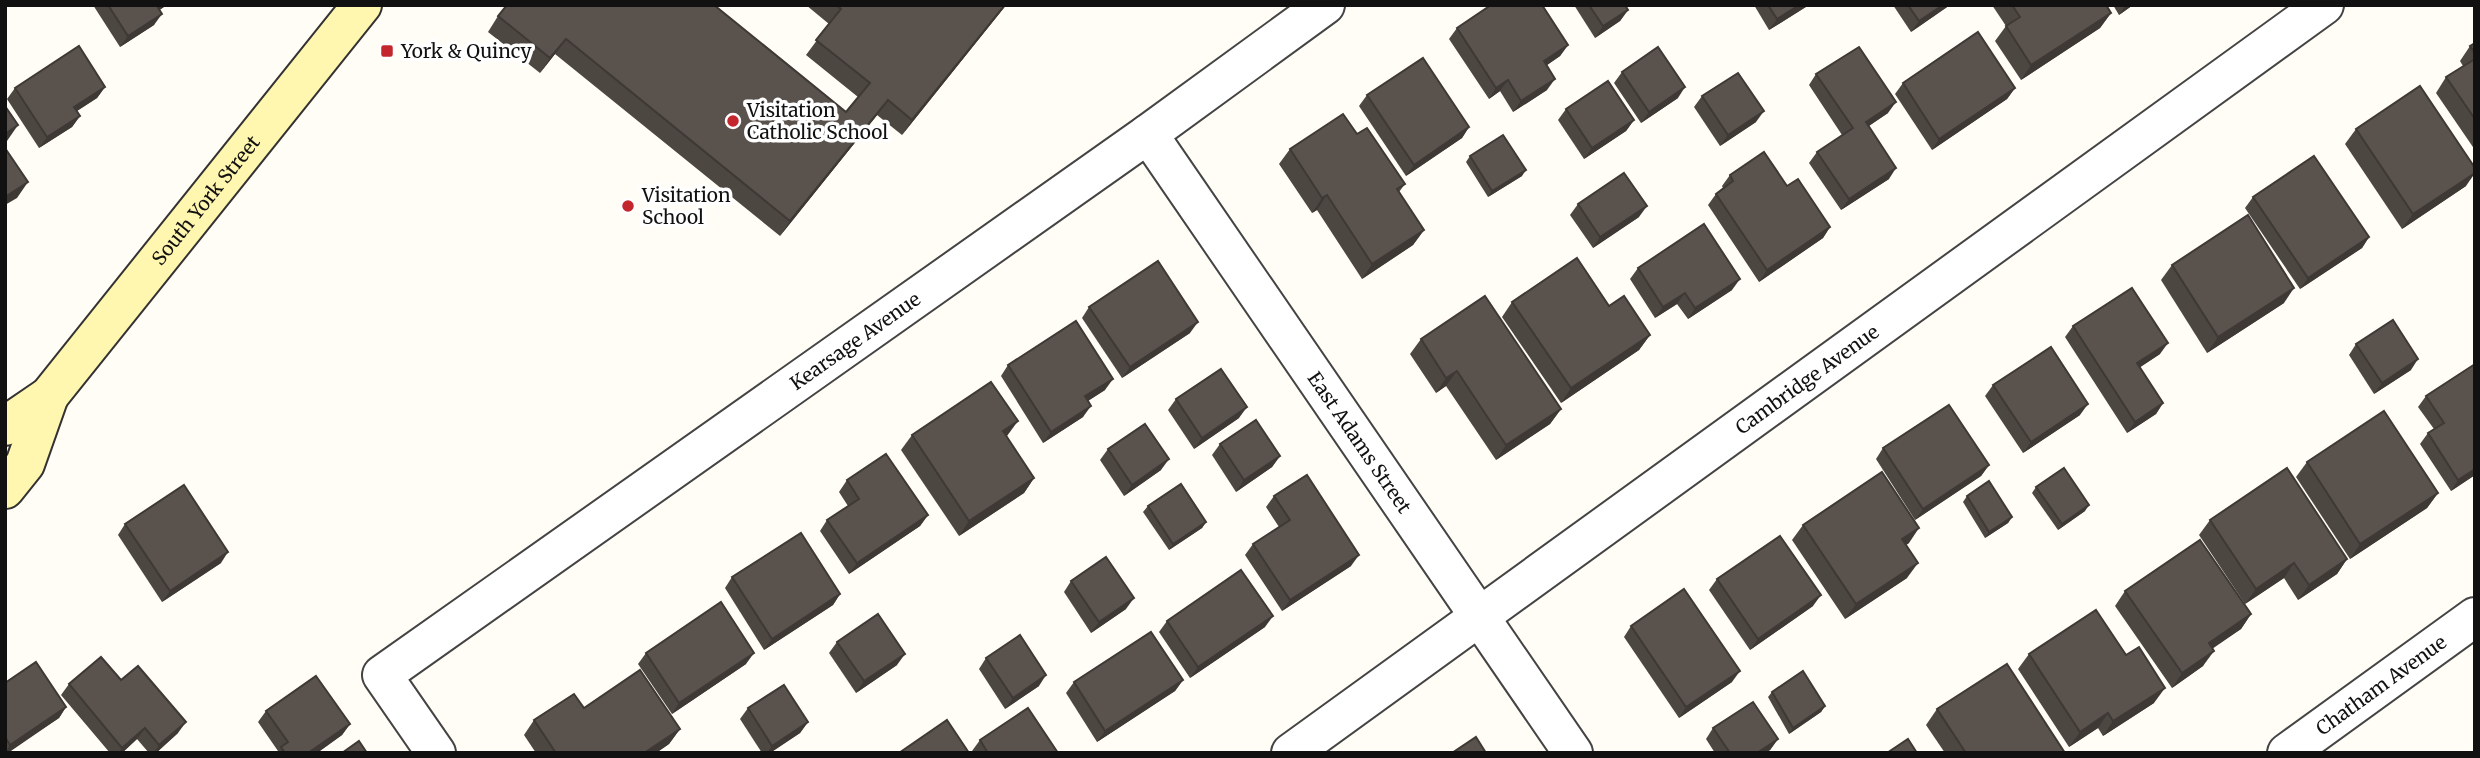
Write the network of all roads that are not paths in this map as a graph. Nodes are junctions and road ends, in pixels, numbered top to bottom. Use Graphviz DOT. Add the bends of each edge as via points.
graph roads {
  1 [pos="362,5"];
  2 [pos="1325,5"];
  3 [pos="2324,5"];
  4 [pos="1148,134"];
  5 [pos="49,396"];
  6 [pos="5,426"];
  7 [pos="5,489"];
  8 [pos="2475,617"];
  9 [pos="1480,618"];
  10 [pos="436,753"];
  11 [pos="1291,753"];
  12 [pos="1573,753"];
  13 [pos="2287,753"];
  1 -- 5 [label="main road, South York Street"];
  2 -- 4 [label="street, Kearsage Avenue"];
  3 -- 9 [label="street, Cambridge Avenue"];
  4 -- 9 [label="street, East Adams Street"];
  4 -- 10 [label="street, Kearsage Avenue" via="382,675"];
  5 -- 6 [label="main road, South York Street"];
  5 -- 7 [label="main road, South York Street" via="25,464"];
  8 -- 13 [label="street, Chatham Avenue"];
  9 -- 11 [label="street, Cambridge Avenue"];
  9 -- 12 [label="street, East Adams Street"];
}
